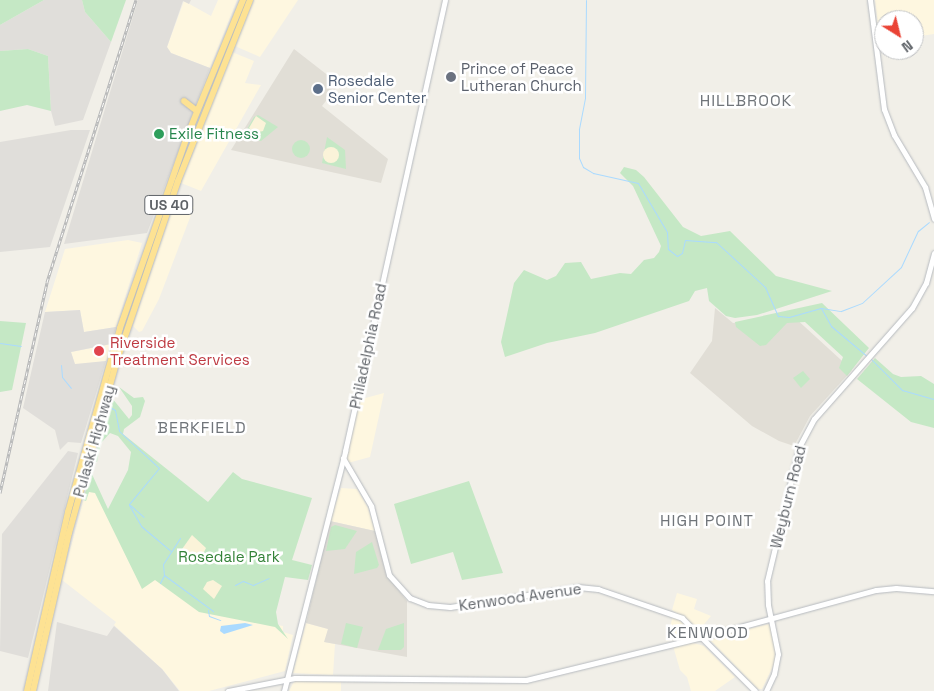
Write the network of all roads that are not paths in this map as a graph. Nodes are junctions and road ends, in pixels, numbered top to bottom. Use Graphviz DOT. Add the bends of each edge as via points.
graph roads {
  1 [pos="242,0"];
  2 [pos="250,0"];
  3 [pos="445,0"];
  4 [pos="870,0"];
  5 [pos="184,101"];
  6 [pos="197,112"];
  7 [pos="934,219"];
  8 [pos="934,253"];
  9 [pos="343,458"];
  10 [pos="934,591"];
  11 [pos="771,619"];
  12 [pos="701,637"];
  13 [pos="288,678"];
  14 [pos="27,691"];
  15 [pos="33,691"];
  16 [pos="228,691"];
  17 [pos="284,691"];
  18 [pos="755,691"];
  19 [pos="766,691"];
  1 -- 6 [label="highway, Pulaski Highway / US 40"];
  2 -- 15 [label="highway, Pulaski Highway / US 40" via="172,196 115,368 69,533"];
  3 -- 9 [label="street, Philadelphia Road"];
  4 -- 7 [label="street" via="884,109 894,135 925,187"];
  5 -- 6 [label="highway"];
  6 -- 14 [label="highway, Pulaski Highway / US 40" via="151,235 100,394 63,532"];
  8 -- 11 [label="street, Weyburn Road" via="926,283 916,303 814,419 799,447 768,577"];
  9 -- 12 [label="street, Kenwood Avenue" via="371,506 387,572 410,598 428,605 450,607 593,588 674,614"];
  9 -- 13 [label="street, Philadelphia Road"];
  10 -- 11 [label="street" via="890,588"];
  11 -- 12 [label="street"];
  11 -- 19 [label="street, Weyburn Road" via="778,661"];
  12 -- 13 [label="street" via="522,680"];
  12 -- 18 [label="street, Kenwood Avenue"];
  13 -- 16 [label="street"];
  13 -- 17 [label="street, Philadelphia Road"];
}
